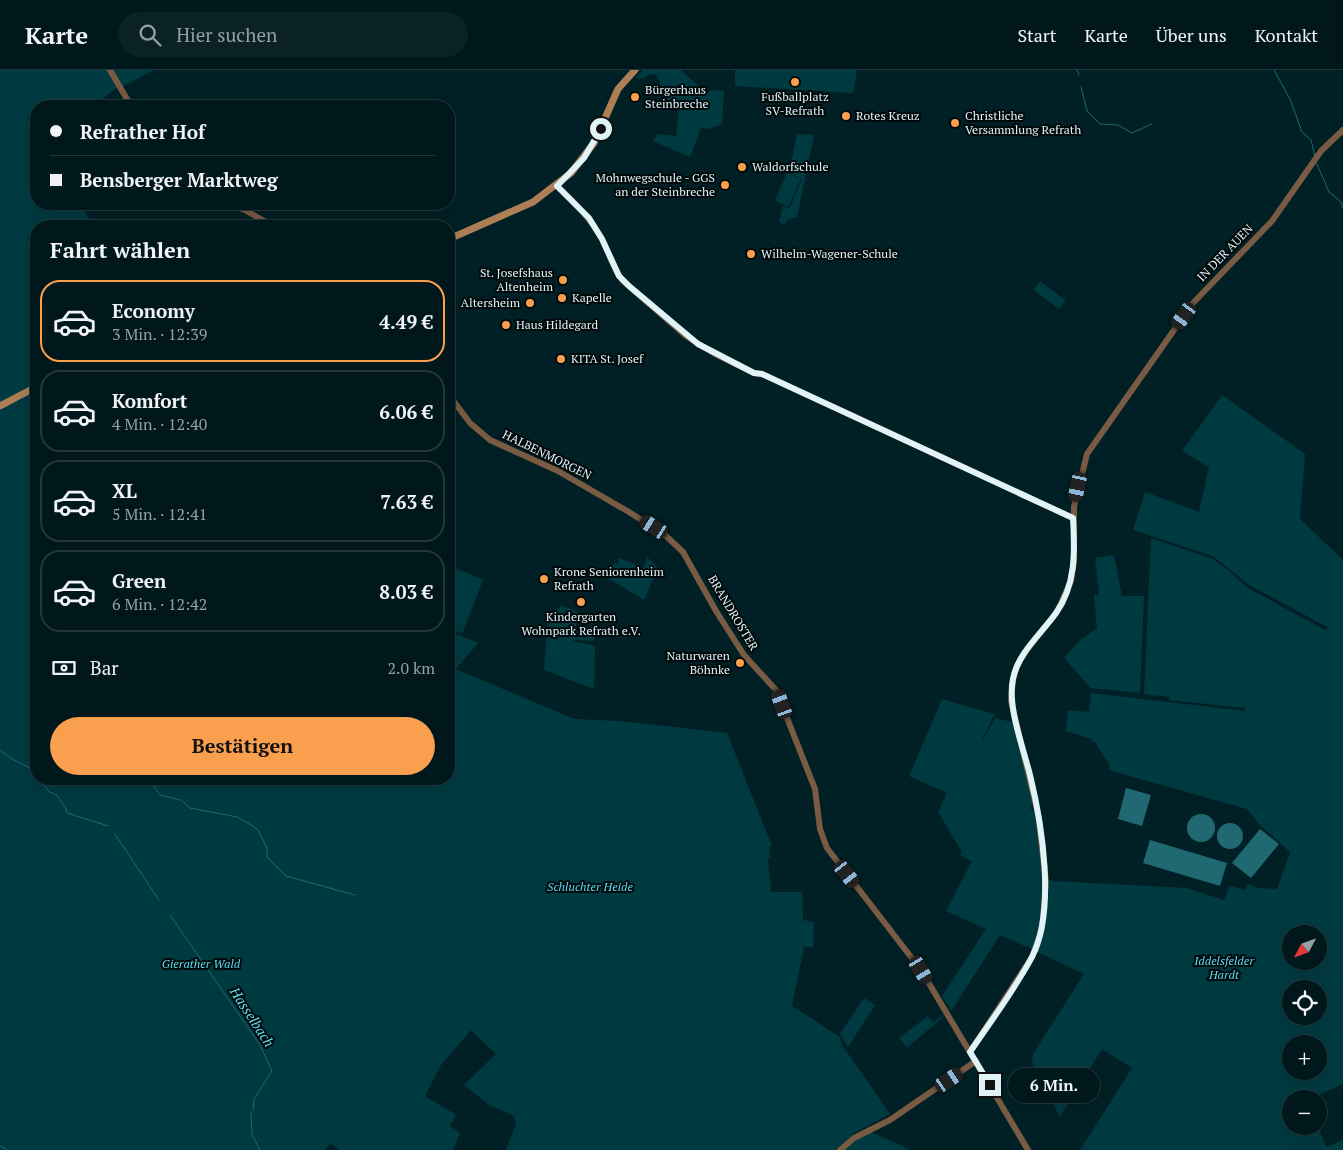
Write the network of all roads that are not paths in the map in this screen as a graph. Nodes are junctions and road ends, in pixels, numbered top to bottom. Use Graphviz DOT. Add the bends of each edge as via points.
graph roads {
  1 [pos="110,70"];
  2 [pos="635,70"];
  3 [pos="128,100"];
  4 [pos="1343,130"];
  5 [pos="557,186"];
  6 [pos="245,210"];
  7 [pos="262,220"];
  8 [pos="455,236"];
  9 [pos="30,389"];
  10 [pos="455,403"];
  11 [pos="0,406"];
  12 [pos="594,492"];
  13 [pos="1073,518"];
  14 [pos="970,1052"];
  15 [pos="976,1061"];
  16 [pos="840,1150"];
  17 [pos="1028,1150"];
  1 -- 3 [label="street"];
  2 -- 5 [label="main road" via="618,89 590,149"];
  4 -- 13 [label="street, IN DER AUEN" via="1327,144 1272,221 1193,303 1093,444 1085,460"];
  5 -- 8 [label="main road" via="533,202"];
  5 -- 13 [label="street" via="589,218 619,276 698,344 754,373"];
  6 -- 7 [label="street"];
  9 -- 11 [label="main road"];
  10 -- 12 [label="street, HALBENMORGEN" via="470,423 490,440 558,471"];
  12 -- 14 [label="street, BRANDROSTER" via="675,543 690,562 739,648 776,690 815,789 822,839 907,950"];
  13 -- 14 [label="street, IN DER AUEN" via="1074,562 1068,591 1057,612 1017,665 1011,701 1035,796 1046,881 1042,929 1032,958"];
  14 -- 15 [label="street"];
  15 -- 16 [label="street"];
  15 -- 17 [label="street"];
}
